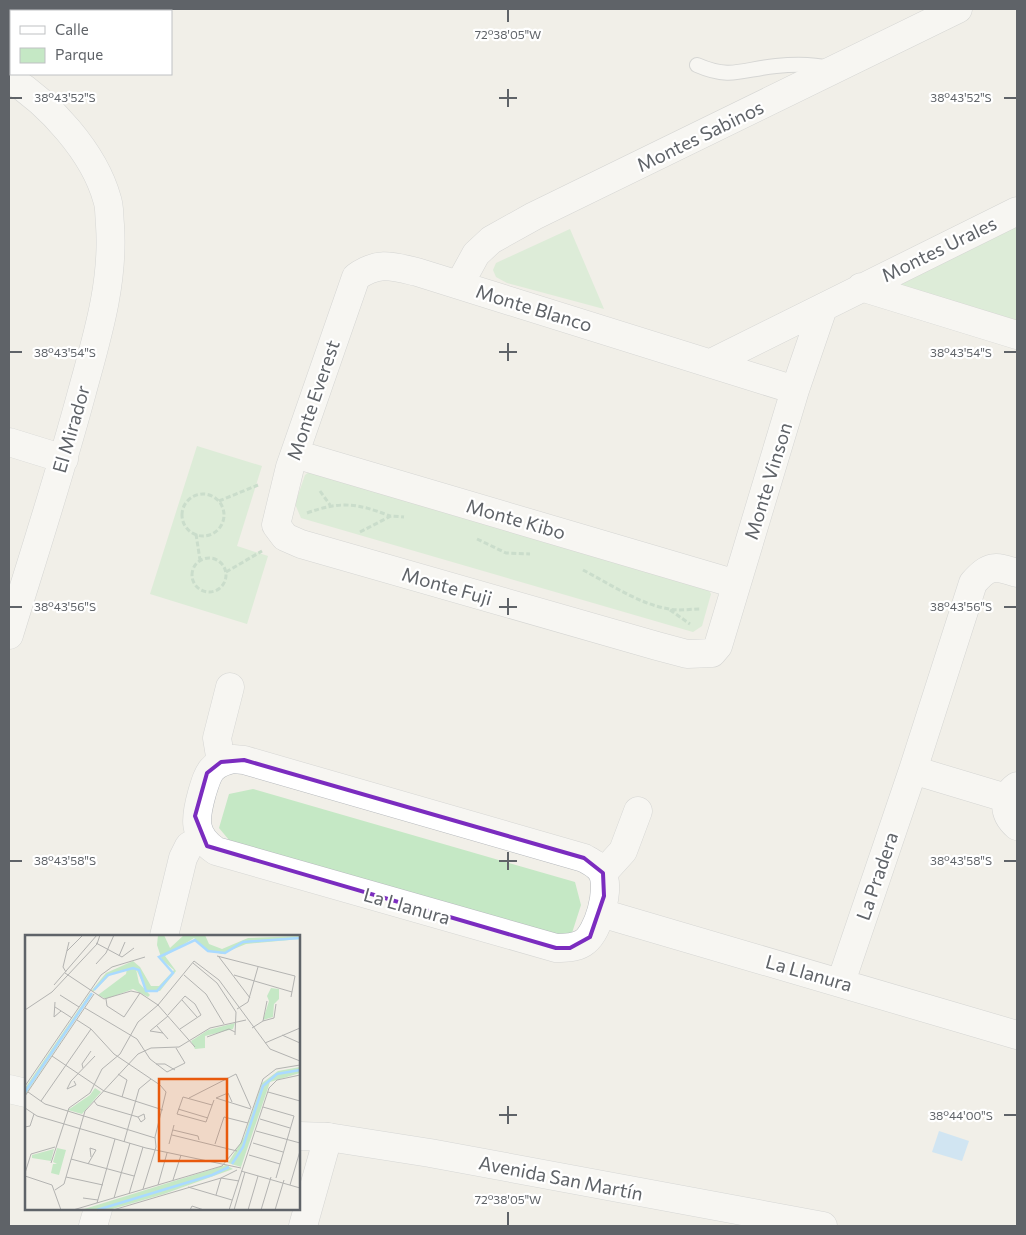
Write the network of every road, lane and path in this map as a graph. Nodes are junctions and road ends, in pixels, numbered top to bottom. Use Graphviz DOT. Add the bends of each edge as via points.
graph roads {
  1 [pos="958,9"];
  2 [pos="697,65"];
  3 [pos="833,70"];
  4 [pos="9,78"];
  5 [pos="1017,211"];
  6 [pos="356,277"];
  7 [pos="459,285"];
  8 [pos="861,287"];
  9 [pos="823,308"];
  10 [pos="1017,334"];
  11 [pos="713,362"];
  12 [pos="796,390"];
  13 [pos="9,442"];
  14 [pos="64,459"];
  15 [pos="292,463"];
  16 [pos="219,501"];
  17 [pos="391,516"];
  18 [pos="406,517"];
  19 [pos="280,531"];
  20 [pos="196,534"];
  21 [pos="470,535"];
  22 [pos="341,555"];
  23 [pos="537,555"];
  24 [pos="200,560"];
  25 [pos="577,567"];
  26 [pos="226,572"];
  27 [pos="1017,573"];
  28 [pos="736,584"];
  29 [pos="729,609"];
  30 [pos="9,635"];
  31 [pos="712,653"];
  32 [pos="230,687"];
  33 [pos="221,762"];
  34 [pos="914,770"];
  35 [pos="1012,792"];
  36 [pos="638,811"];
  37 [pos="1017,826"];
  38 [pos="202,838"];
  39 [pos="603,873"];
  40 [pos="601,913"];
  41 [pos="164,935"];
  42 [pos="841,982"];
  43 [pos="1017,1035"];
  44 [pos="9,1089"];
  45 [pos="25,1093"];
  46 [pos="300,1136"];
  47 [pos="328,1136"];
  48 [pos="98,1210"];
  49 [pos="93,1226"];
  50 [pos="303,1226"];
  51 [pos="823,1226"];
  1 -- 3 [label="street, Montes Sabinos"];
  2 -- 3 [label="lane" via="724,74 795,64"];
  3 -- 7 [label="street, Montes Sabinos" via="491,240 476,254"];
  4 -- 14 [label="street, El Mirador" via="26,88 91,160 108,199 112,249 106,301"];
  5 -- 8 [label="street, Montes Urales"];
  6 -- 7 [label="street, Monte Blanco" via="368,268 388,265"];
  6 -- 15 [label="street, Monte Everest"];
  7 -- 11 [label="street, Monte Blanco"];
  8 -- 9 [label="street"];
  8 -- 10 [label="street"];
  9 -- 11 [label="street"];
  9 -- 12 [label="street, Monte Vinson"];
  11 -- 12 [label="street, Monte Blanco"];
  12 -- 28 [label="street, Monte Vinson"];
  13 -- 14 [label="street"];
  14 -- 30 [label="street, El Mirador"];
  15 -- 16 [label="path"];
  15 -- 19 [label="street, Monte Everest"];
  15 -- 28 [label="street, Monte Kibo"];
  16 -- 20 [label="path" via="224,514 220,527 210,534"];
  16 -- 20 [label="path" via="201,494 188,500 183,519"];
  17 -- 18 [label="path"];
  17 -- 19 [label="path" via="370,508 330,505"];
  17 -- 22 [label="path" via="353,537"];
  19 -- 22 [label="street, Monte Fuji"];
  19 -- 26 [label="path"];
  20 -- 24 [label="path"];
  21 -- 23 [label="path" via="506,553"];
  22 -- 31 [label="street, Monte Fuji" via="687,654"];
  24 -- 26 [label="path" via="216,559"];
  24 -- 26 [label="path" via="193,569 193,579 205,591 220,587"];
  25 -- 29 [label="path" via="670,610"];
  27 -- 34 [label="street, La Pradera" via="997,567 984,571 973,583"];
  28 -- 29 [label="street, Monte Vinson"];
  29 -- 31 [label="street, Monte Vinson" via="718,646"];
  32 -- 33 [label="street" via="218,738"];
  33 -- 38 [label="street" via="207,774 195,816"];
  33 -- 39 [label="street" via="244,760 575,856 596,865"];
  34 -- 35 [label="street"];
  34 -- 42 [label="street, La Pradera"];
  35 -- 37 [label="street" via="1007,814"];
  36 -- 39 [label="street" via="623,851"];
  38 -- 40 [label="street, La Llanura" via="216,851 556,948 575,946 590,937"];
  38 -- 41 [label="street" via="189,846 183,858"];
  39 -- 40 [label="street, La Llanura" via="605,885"];
  40 -- 42 [label="street, La Llanura"];
  42 -- 43 [label="street, La Llanura"];
  44 -- 45 [label="street"];
  46 -- 47 [label="street, Avenida San Martín"];
  47 -- 50 [label="street"];
  47 -- 51 [label="street, Avenida San Martín" via="430,1152"];
  48 -- 49 [label="street"];
}
